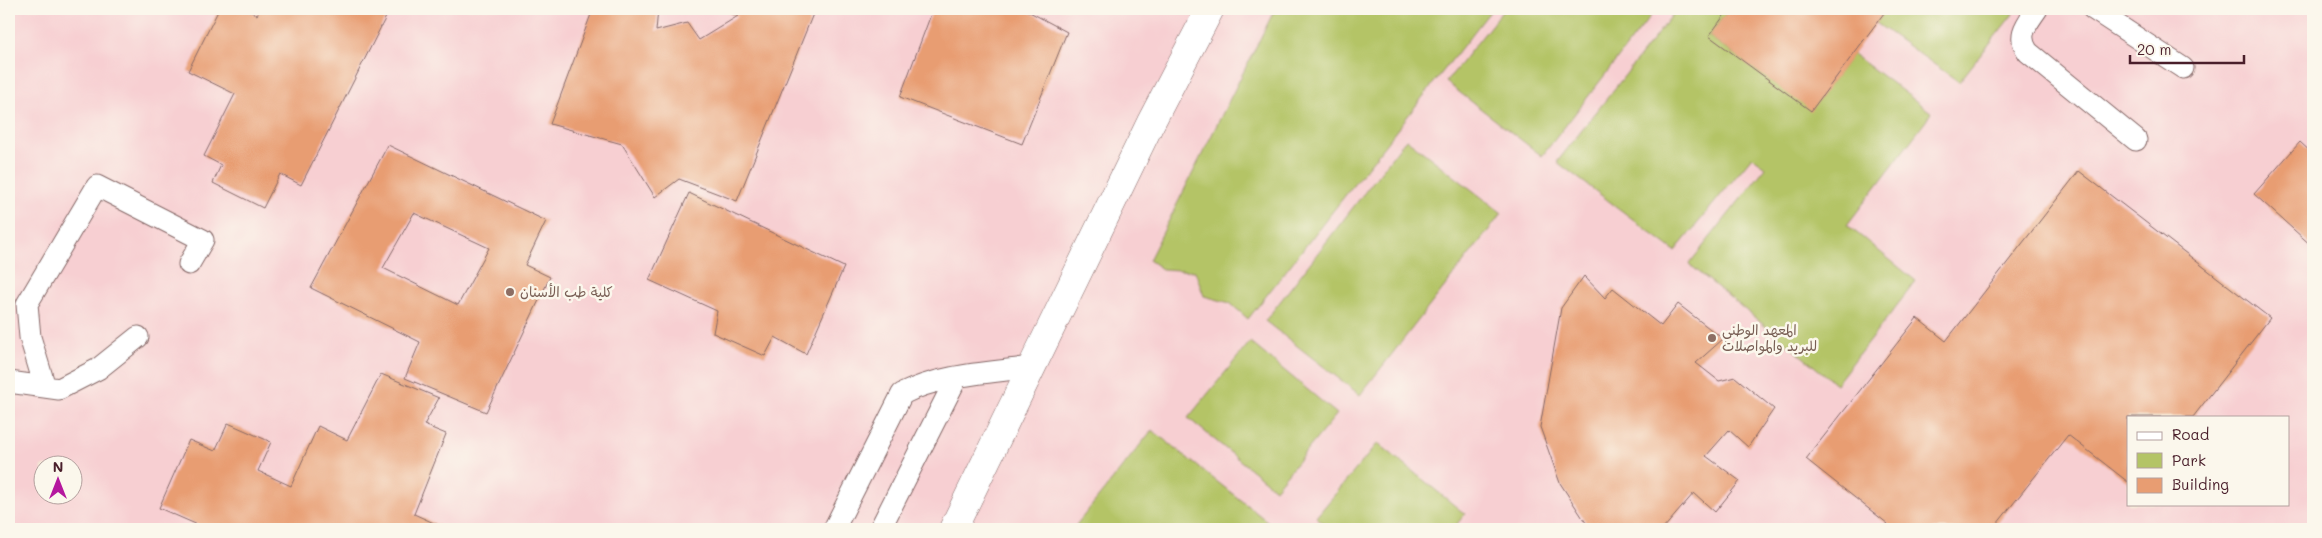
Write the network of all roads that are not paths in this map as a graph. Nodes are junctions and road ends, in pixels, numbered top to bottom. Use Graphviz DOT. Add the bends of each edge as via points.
graph roads {
  1 [pos="1210,9"];
  2 [pos="2037,9"];
  3 [pos="2093,9"];
  4 [pos="2183,68"];
  5 [pos="2136,140"];
  6 [pos="189,264"];
  7 [pos="138,337"];
  8 [pos="1032,367"];
  9 [pos="957,377"];
  10 [pos="9,382"];
  11 [pos="45,387"];
  12 [pos="834,529"];
  13 [pos="880,529"];
  14 [pos="953,529"];
  1 -- 8 [label="street" via="1150,124"];
  2 -- 5 [label="lane" via="2023,28 2022,41 2028,52"];
  3 -- 4 [label="lane"];
  6 -- 11 [label="lane" via="202,240 97,186 27,304 30,337"];
  7 -- 11 [label="lane" via="98,369 59,389"];
  8 -- 9 [label="lane"];
  8 -- 14 [label="street"];
  9 -- 12 [label="lane" via="923,384 902,394"];
  9 -- 13 [label="lane"];
  10 -- 11 [label="lane"];
}
